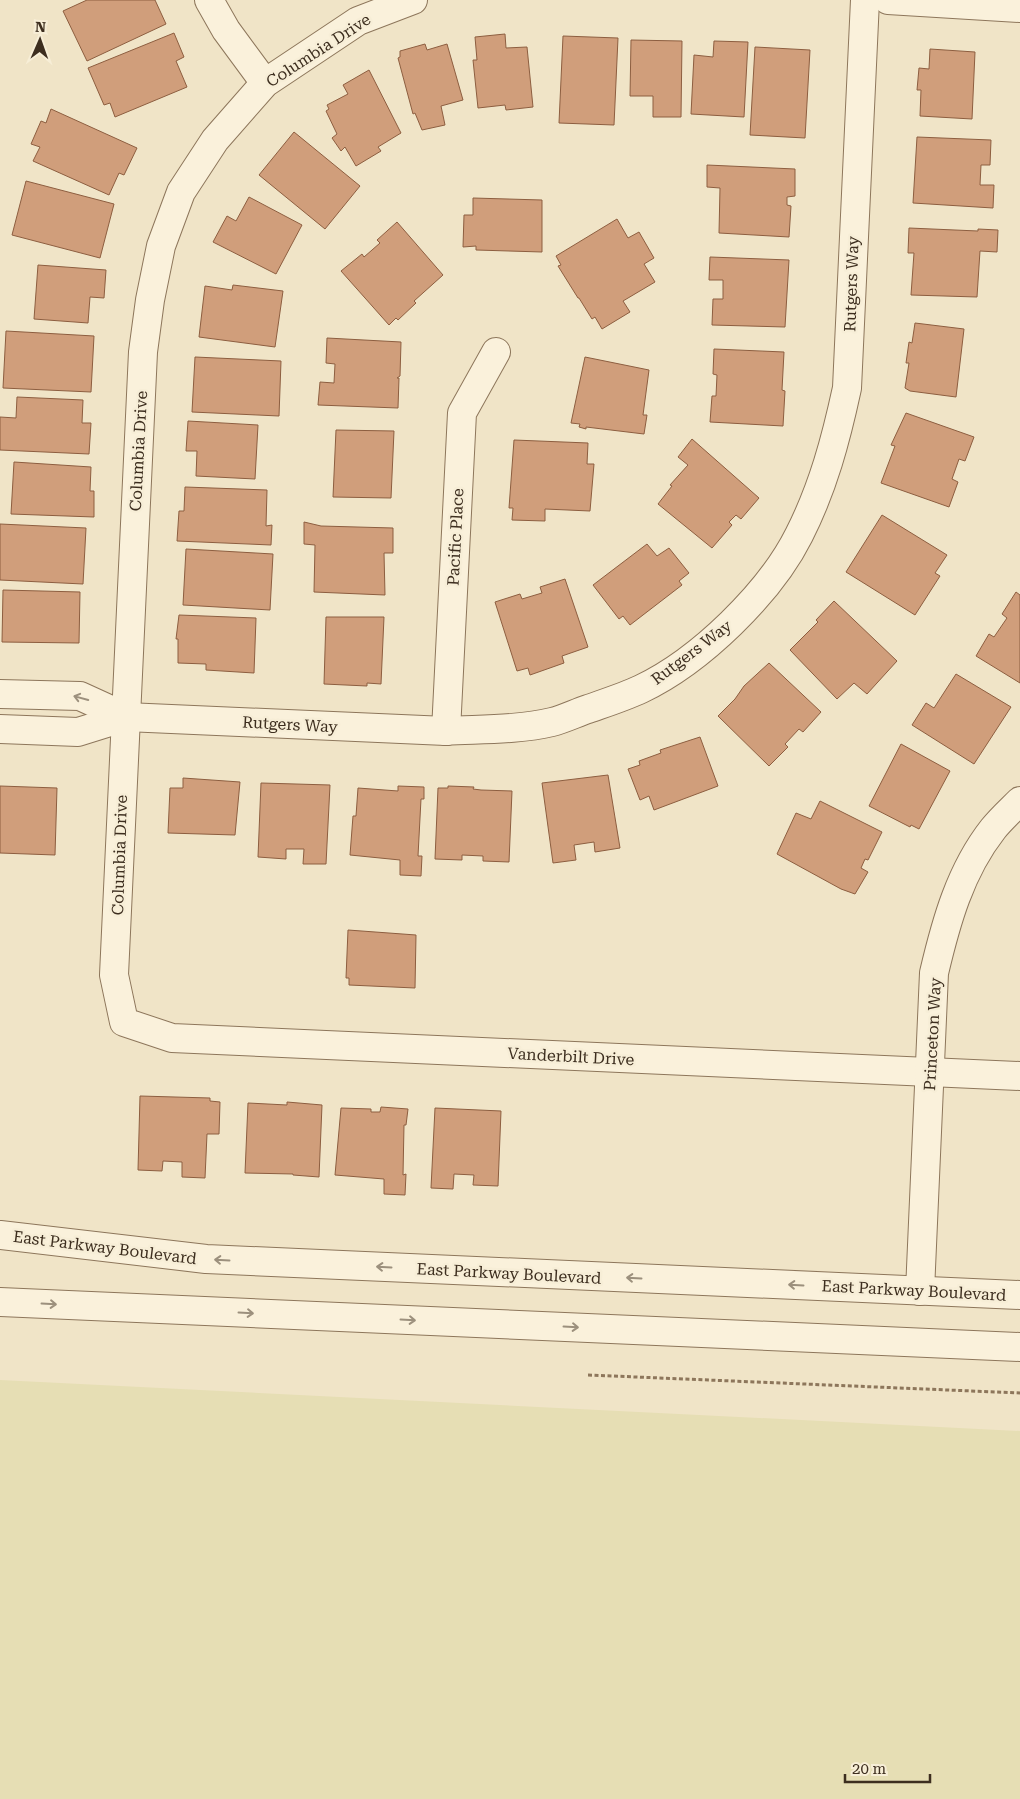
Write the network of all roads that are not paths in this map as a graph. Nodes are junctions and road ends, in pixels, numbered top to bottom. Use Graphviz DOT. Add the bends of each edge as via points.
graph roads {
  1 [pos="209,0"];
  2 [pos="413,0"];
  3 [pos="865,0"];
  4 [pos="888,0"];
  5 [pos="1020,8"];
  6 [pos="265,83"];
  7 [pos="496,352"];
  8 [pos="0,694"];
  9 [pos="126,717"];
  10 [pos="0,729"];
  11 [pos="446,731"];
  12 [pos="1020,801"];
  13 [pos="124,1022"];
  14 [pos="930,1072"];
  15 [pos="1020,1076"];
  16 [pos="0,1235"];
  17 [pos="920,1291"];
  18 [pos="1020,1295"];
  19 [pos="0,1302"];
  20 [pos="1020,1347"];
  1 -- 6 [label="street" via="226,30"];
  2 -- 6 [label="street, Columbia Drive" via="358,21"];
  3 -- 11 [label="street, Rutgers Way" via="847,388 822,485 799,537 771,580 724,631 674,669 642,688 552,722"];
  4 -- 5 [label="street"];
  6 -- 9 [label="street, Columbia Drive" via="215,140 180,192 161,246 143,352"];
  7 -- 11 [label="street, Pacific Place" via="462,414"];
  9 -- 8 [label="street, Rutgers Way, one-way" via="80,696"];
  9 -- 10 [label="street, Rutgers Way" via="78,732"];
  9 -- 11 [label="street, Rutgers Way"];
  9 -- 13 [label="street, Columbia Drive" via="114,975"];
  12 -- 14 [label="street, Princeton Way" via="993,829 973,861 945,924 934,973"];
  13 -- 14 [label="street, Vanderbilt Drive" via="172,1038"];
  14 -- 15 [label="street, Vanderbilt Drive"];
  14 -- 17 [label="street, Princeton Way"];
  17 -- 16 [label="street, East Parkway Boulevard, one-way" via="206,1259"];
  17 -- 18 [label="street, East Parkway Boulevard"];
  19 -- 20 [label="street, one-way"];
}
